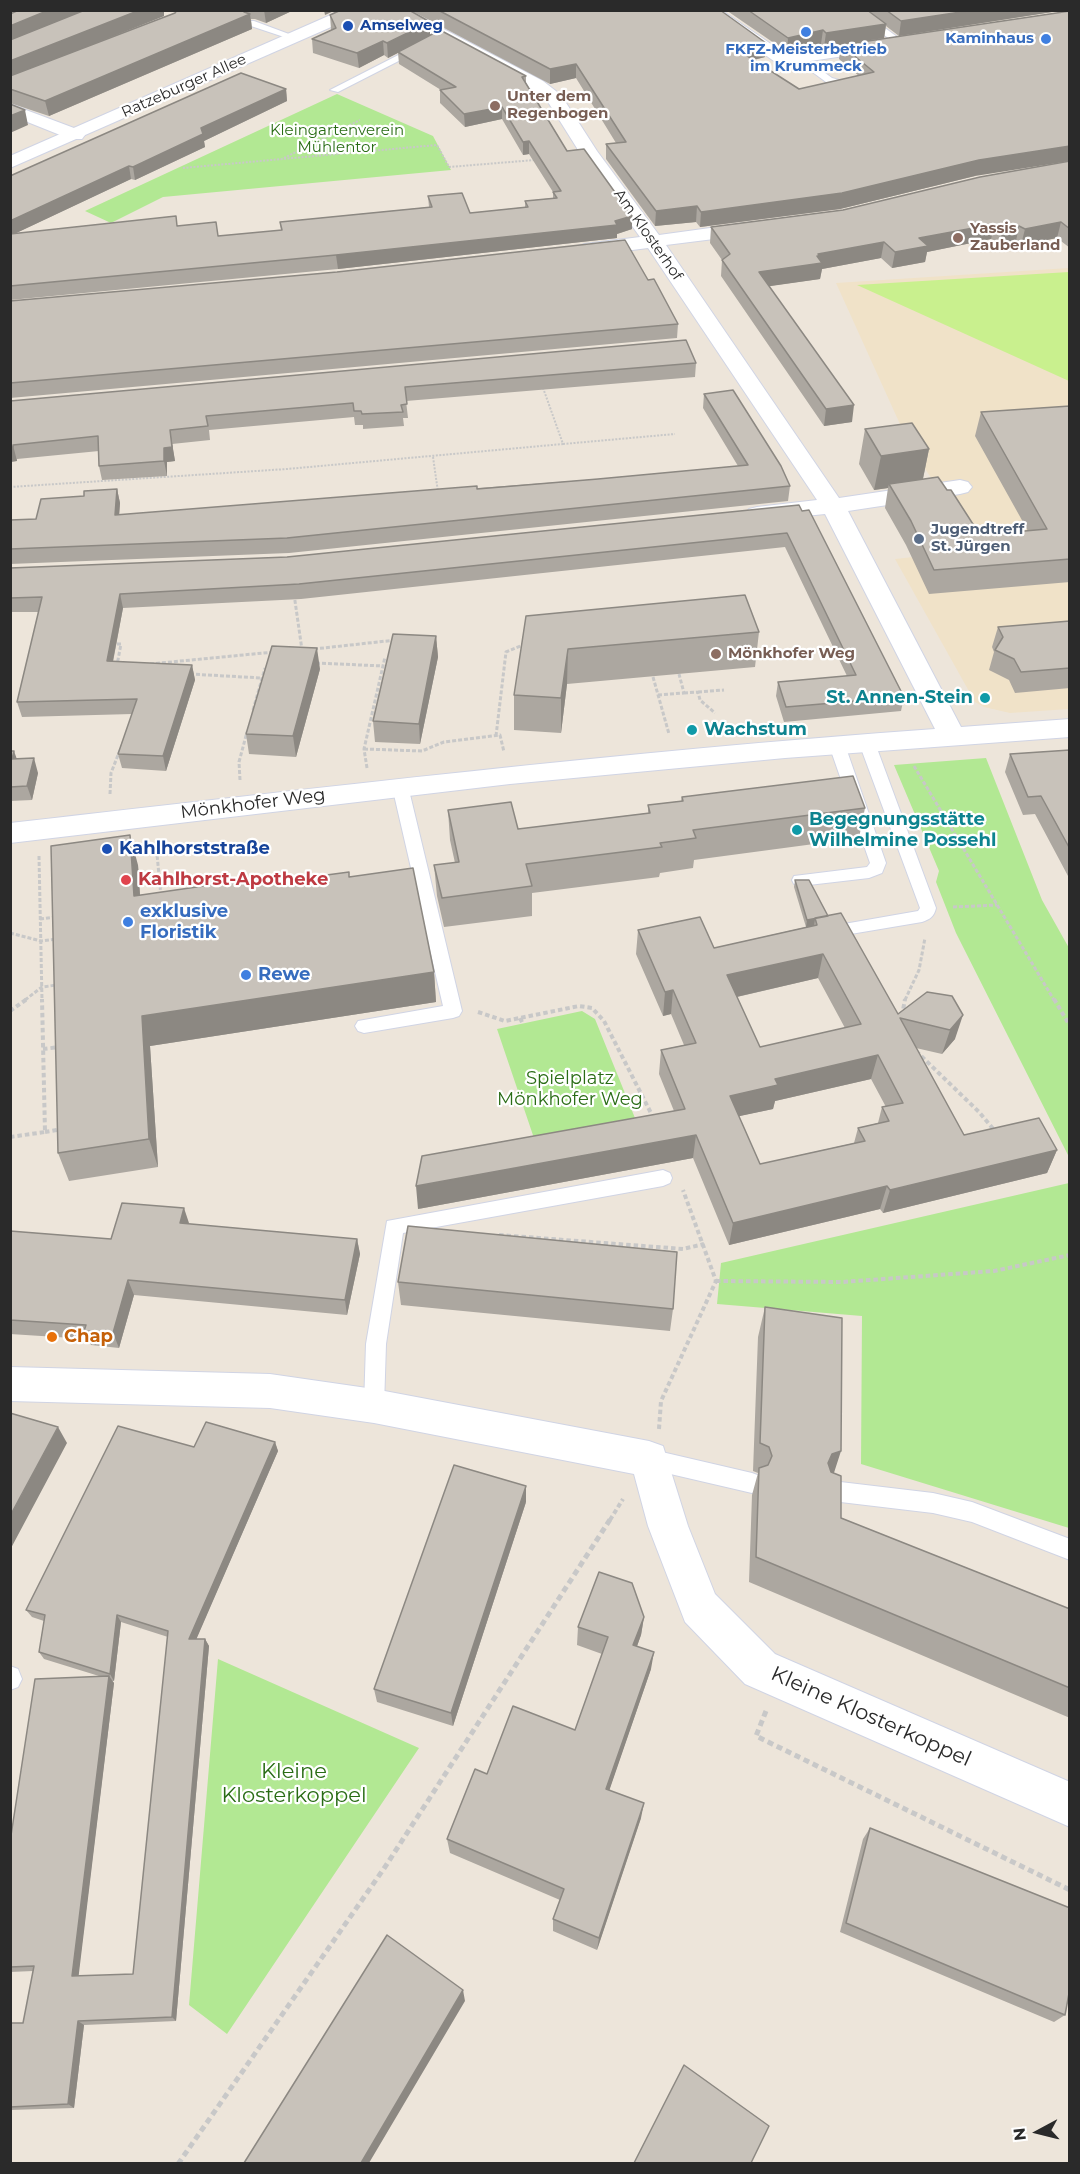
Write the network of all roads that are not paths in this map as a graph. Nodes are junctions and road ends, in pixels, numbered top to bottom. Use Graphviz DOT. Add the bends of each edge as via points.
graph roads {
  1 [pos="357,10"];
  2 [pos="710,10"];
  3 [pos="413,18"];
  4 [pos="867,19"];
  5 [pos="251,23"];
  6 [pos="293,37"];
  7 [pos="918,40"];
  8 [pos="900,42"];
  9 [pos="425,45"];
  10 [pos="799,58"];
  11 [pos="845,83"];
  12 [pos="335,90"];
  13 [pos="10,109"];
  14 [pos="76,135"];
  15 [pos="12,161"];
  16 [pos="770,226"];
  17 [pos="654,242"];
  18 [pos="560,252"];
  19 [pos="960,487"];
  20 [pos="833,506"];
  21 [pos="740,516"];
  22 [pos="1070,728"];
  23 [pos="952,736"];
  24 [pos="867,743"];
  25 [pos="837,745"];
  26 [pos="400,786"];
  27 [pos="20,832"];
  28 [pos="800,880"];
  29 [pos="816,934"];
  30 [pos="364,1026"];
  31 [pos="671,1179"];
  32 [pos="10,1384"];
  33 [pos="374,1406"];
  34 [pos="649,1459"];
  35 [pos="752,1483"];
  36 [pos="832,1491"];
  37 [pos="1070,1550"];
  38 [pos="1070,1805"];
  1 -- 6 [label="street, Ratzeburger Allee"];
  2 -- 10 [label="street" via="784,60"];
  3 -- 17 [label="street, Am Klosterhof" via="438,36 537,85 555,99"];
  4 -- 8 [label="lane"];
  5 -- 6 [label="lane"];
  6 -- 14 [label="street, Ratzeburger Allee"];
  7 -- 8 [label="street"];
  8 -- 10 [label="street"];
  9 -- 12 [label="lane"];
  10 -- 11 [label="lane" via="829,80"];
  13 -- 14 [label="street"];
  14 -- 15 [label="street, Ratzeburger Allee"];
  16 -- 17 [label="street"];
  17 -- 18 [label="street"];
  17 -- 20 [label="street, Am Klosterhof" via="708,343"];
  19 -- 20 [label="street"];
  20 -- 21 [label="street"];
  20 -- 23 [label="street, Am Klosterhof"];
  22 -- 23 [label="street, Mönkhofer Weg"];
  23 -- 24 [label="street, Mönkhofer Weg"];
  24 -- 25 [label="street, Mönkhofer Weg"];
  24 -- 29 [label="lane" via="925,912"];
  25 -- 26 [label="street, Mönkhofer Weg"];
  25 -- 28 [label="lane" via="878,863 869,872"];
  26 -- 27 [label="street, Mönkhofer Weg"];
  26 -- 30 [label="lane" via="453,1011"];
  31 -- 33 [label="lane" via="394,1227 375,1344"];
  32 -- 33 [label="street" via="270,1391"];
  33 -- 34 [label="street"];
  34 -- 35 [label="lane"];
  34 -- 38 [label="street, Kleine Klosterkoppel" via="668,1527 700,1608 760,1669"];
  36 -- 37 [label="lane" via="933,1503 972,1512"];
}
